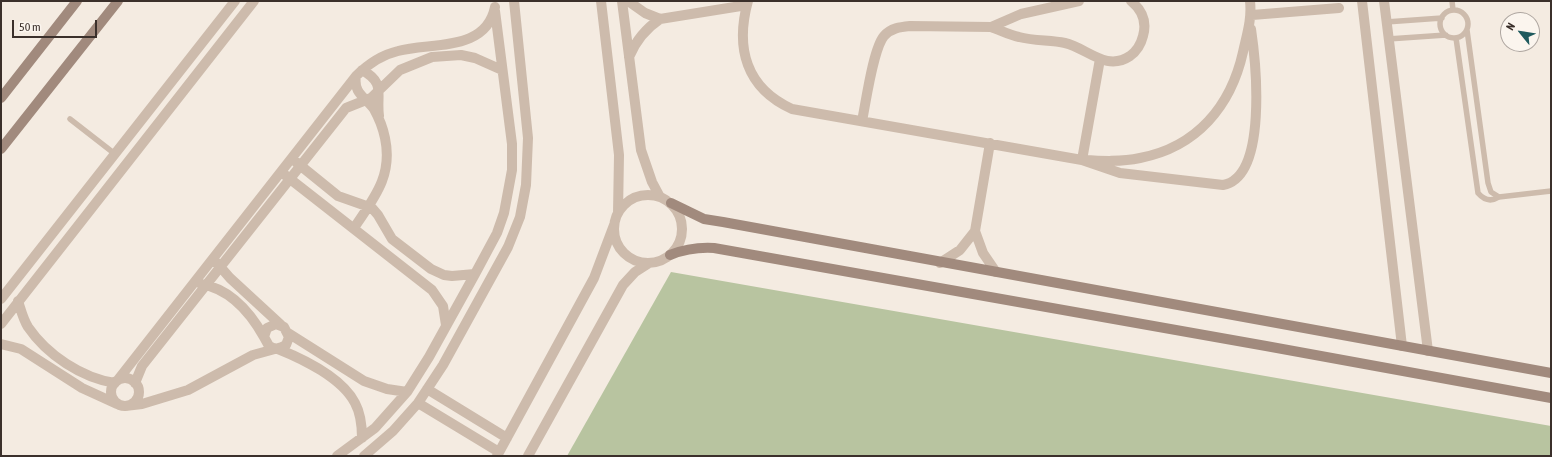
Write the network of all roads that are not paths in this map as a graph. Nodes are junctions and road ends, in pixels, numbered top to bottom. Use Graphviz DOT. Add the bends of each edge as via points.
graph roads {
  1 [pos="77,1"];
  2 [pos="118,1"];
  3 [pos="235,1"];
  4 [pos="254,1"];
  5 [pos="514,1"];
  6 [pos="601,1"];
  7 [pos="622,1"];
  8 [pos="628,1"];
  9 [pos="1079,1"];
  10 [pos="1132,1"];
  11 [pos="1250,1"];
  12 [pos="1362,1"];
  13 [pos="1384,1"];
  14 [pos="1452,1"];
  15 [pos="748,3"];
  16 [pos="495,4"];
  17 [pos="1339,8"];
  18 [pos="1453,10"];
  19 [pos="1442,18"];
  20 [pos="660,19"];
  21 [pos="1251,19"];
  22 [pos="1386,22"];
  23 [pos="991,27"];
  24 [pos="1467,30"];
  25 [pos="1446,36"];
  26 [pos="1456,38"];
  27 [pos="1388,39"];
  28 [pos="629,57"];
  29 [pos="1100,60"];
  30 [pos="502,70"];
  31 [pos="359,73"];
  32 [pos="379,91"];
  33 [pos="1,98"];
  34 [pos="366,101"];
  35 [pos="70,120"];
  36 [pos="380,120"];
  37 [pos="862,121"];
  38 [pos="140,123"];
  39 [pos="152,132"];
  40 [pos="990,143"];
  41 [pos="1,148"];
  42 [pos="115,154"];
  43 [pos="291,158"];
  44 [pos="1082,160"];
  45 [pos="300,165"];
  46 [pos="528,169"];
  47 [pos="512,170"];
  48 [pos="280,172"];
  49 [pos="289,178"];
  50 [pos="1551,191"];
  51 [pos="660,197"];
  52 [pos="1499,197"];
  53 [pos="671,203"];
  54 [pos="368,206"];
  55 [pos="618,213"];
  56 [pos="614,225"];
  57 [pos="354,228"];
  58 [pos="975,231"];
  59 [pos="670,255"];
  60 [pos="213,257"];
  61 [pos="649,263"];
  62 [pos="940,263"];
  63 [pos="220,267"];
  64 [pos="996,272"];
  65 [pos="475,274"];
  66 [pos="193,283"];
  67 [pos="206,285"];
  68 [pos="1,299"];
  69 [pos="18,301"];
  70 [pos="1,324"];
  71 [pos="280,325"];
  72 [pos="446,326"];
  73 [pos="288,333"];
  74 [pos="264,337"];
  75 [pos="1,344"];
  76 [pos="1402,346"];
  77 [pos="277,349"];
  78 [pos="1428,351"];
  79 [pos="429,357"];
  80 [pos="443,365"];
  81 [pos="1551,373"];
  82 [pos="116,382"];
  83 [pos="135,383"];
  84 [pos="427,389"];
  85 [pos="407,392"];
  86 [pos="1551,398"];
  87 [pos="418,403"];
  88 [pos="121,405"];
  89 [pos="362,438"];
  90 [pos="507,438"];
  91 [pos="498,454"];
  92 [pos="337,456"];
  93 [pos="364,456"];
  94 [pos="528,456"];
  1 -- 33 [label="street"];
  2 -- 41 [label="street"];
  3 -- 38 [label="street"];
  4 -- 39 [label="street"];
  5 -- 46 [label="street" via="528,138"];
  6 -- 55 [label="street" via="619,155"];
  7 -- 28 [label="street"];
  8 -- 20 [label="street" via="645,13"];
  9 -- 23 [label="street" via="1021,14"];
  10 -- 29 [label="street" via="1144,18 1144,33 1139,47 1121,60"];
  11 -- 21 [label="street"];
  12 -- 76 [label="street"];
  13 -- 22 [label="street"];
  14 -- 18 [label="lane"];
  15 -- 20 [label="street"];
  15 -- 37 [label="street" via="743,28 745,58 750,71 767,95 792,109"];
  16 -- 30 [label="street"];
  16 -- 31 [label="street" via="489,24 476,36 452,43 394,52 378,59"];
  17 -- 21 [label="street"];
  18 -- 19 [label="lane" via="1444,14"];
  18 -- 24 [label="lane" via="1466,16"];
  19 -- 22 [label="lane"];
  19 -- 25 [label="lane" via="1441,28"];
  20 -- 28 [label="street" via="638,39"];
  21 -- 44 [label="street" via="1240,68 1229,95 1213,118 1192,136 1167,150 1141,158 1113,161"];
  21 -- 44 [label="street" via="1255,79 1254,138 1249,160 1238,179 1223,186 1173,180 1120,173"];
  22 -- 27 [label="street"];
  23 -- 29 [label="street" via="1020,38 1074,46"];
  23 -- 37 [label="street" via="910,26 890,30 884,36 877,53"];
  24 -- 26 [label="lane"];
  24 -- 52 [label="lane" via="1488,183 1491,192"];
  25 -- 26 [label="lane"];
  25 -- 27 [label="lane"];
  26 -- 52 [label="lane" via="1476,189 1484,198 1492,200"];
  27 -- 78 [label="street"];
  28 -- 51 [label="street" via="641,150"];
  29 -- 44 [label="street"];
  30 -- 32 [label="street" via="488,62 468,56 432,57 400,70"];
  30 -- 47 [label="street" via="512,144"];
  31 -- 32 [label="street" via="376,81"];
  31 -- 34 [label="street" via="356,89"];
  31 -- 43 [label="street"];
  32 -- 34 [label="street"];
  32 -- 36 [label="street"];
  34 -- 36 [label="street"];
  34 -- 45 [label="street" via="349,106 343,111"];
  35 -- 42 [label="lane"];
  36 -- 54 [label="street" via="388,161 384,179"];
  37 -- 40 [label="street"];
  38 -- 39 [label="street"];
  38 -- 42 [label="street"];
  39 -- 69 [label="street"];
  40 -- 44 [label="street"];
  40 -- 58 [label="street"];
  42 -- 68 [label="street"];
  43 -- 45 [label="street"];
  43 -- 48 [label="street"];
  45 -- 49 [label="street"];
  45 -- 54 [label="street" via="338,196"];
  46 -- 47 [label="street"];
  46 -- 80 [label="street" via="524,201 514,232"];
  47 -- 65 [label="street" via="504,213 497,233"];
  48 -- 49 [label="street"];
  48 -- 60 [label="street"];
  49 -- 57 [label="street"];
  49 -- 63 [label="street"];
  50 -- 52 [label="lane"];
  51 -- 53 [label="street"];
  51 -- 55 [label="street" via="636,197 625,204"];
  53 -- 59 [label="street" via="678,212 682,224 680,241"];
  53 -- 62 [label="street" via="704,219"];
  54 -- 57 [label="street"];
  54 -- 65 [label="street" via="378,215 392,239 431,269 452,276"];
  55 -- 56 [label="street"];
  56 -- 61 [label="street" via="615,238 626,255"];
  56 -- 90 [label="street" via="594,278"];
  57 -- 72 [label="street" via="436,294 446,312"];
  58 -- 62 [label="street" via="960,250"];
  58 -- 64 [label="street" via="982,253"];
  59 -- 61 [label="street"];
  59 -- 86 [label="street" via="684,249 714,248"];
  60 -- 63 [label="street"];
  60 -- 66 [label="street"];
  61 -- 94 [label="street" via="635,272 623,285"];
  62 -- 64 [label="street"];
  63 -- 67 [label="street"];
  63 -- 71 [label="street"];
  64 -- 76 [label="street"];
  65 -- 72 [label="street"];
  66 -- 67 [label="street"];
  66 -- 82 [label="street"];
  67 -- 74 [label="street" via="222,291 247,310"];
  67 -- 83 [label="street" via="142,366"];
  69 -- 70 [label="street"];
  69 -- 82 [label="street" via="28,327 50,350 90,377"];
  71 -- 73 [label="street" via="284,326"];
  71 -- 74 [label="street" via="271,325"];
  72 -- 79 [label="street"];
  73 -- 77 [label="street" via="286,345"];
  73 -- 85 [label="street" via="364,381 387,389"];
  74 -- 77 [label="street" via="266,344"];
  75 -- 88 [label="street" via="21,349 82,388"];
  76 -- 78 [label="street"];
  77 -- 88 [label="street" via="253,355 188,390 142,404"];
  77 -- 89 [label="street" via="313,366 350,394 360,415"];
  78 -- 81 [label="street"];
  79 -- 80 [label="street"];
  79 -- 85 [label="street"];
  80 -- 84 [label="street"];
  82 -- 83 [label="street" via="126,379"];
  82 -- 88 [label="street" via="111,394 112,400"];
  83 -- 88 [label="street" via="138,391 136,400 134,403"];
  84 -- 87 [label="street"];
  84 -- 90 [label="street"];
  85 -- 89 [label="street"];
  87 -- 91 [label="street"];
  87 -- 93 [label="street" via="393,431"];
  89 -- 92 [label="street"];
  90 -- 91 [label="street"];
}
